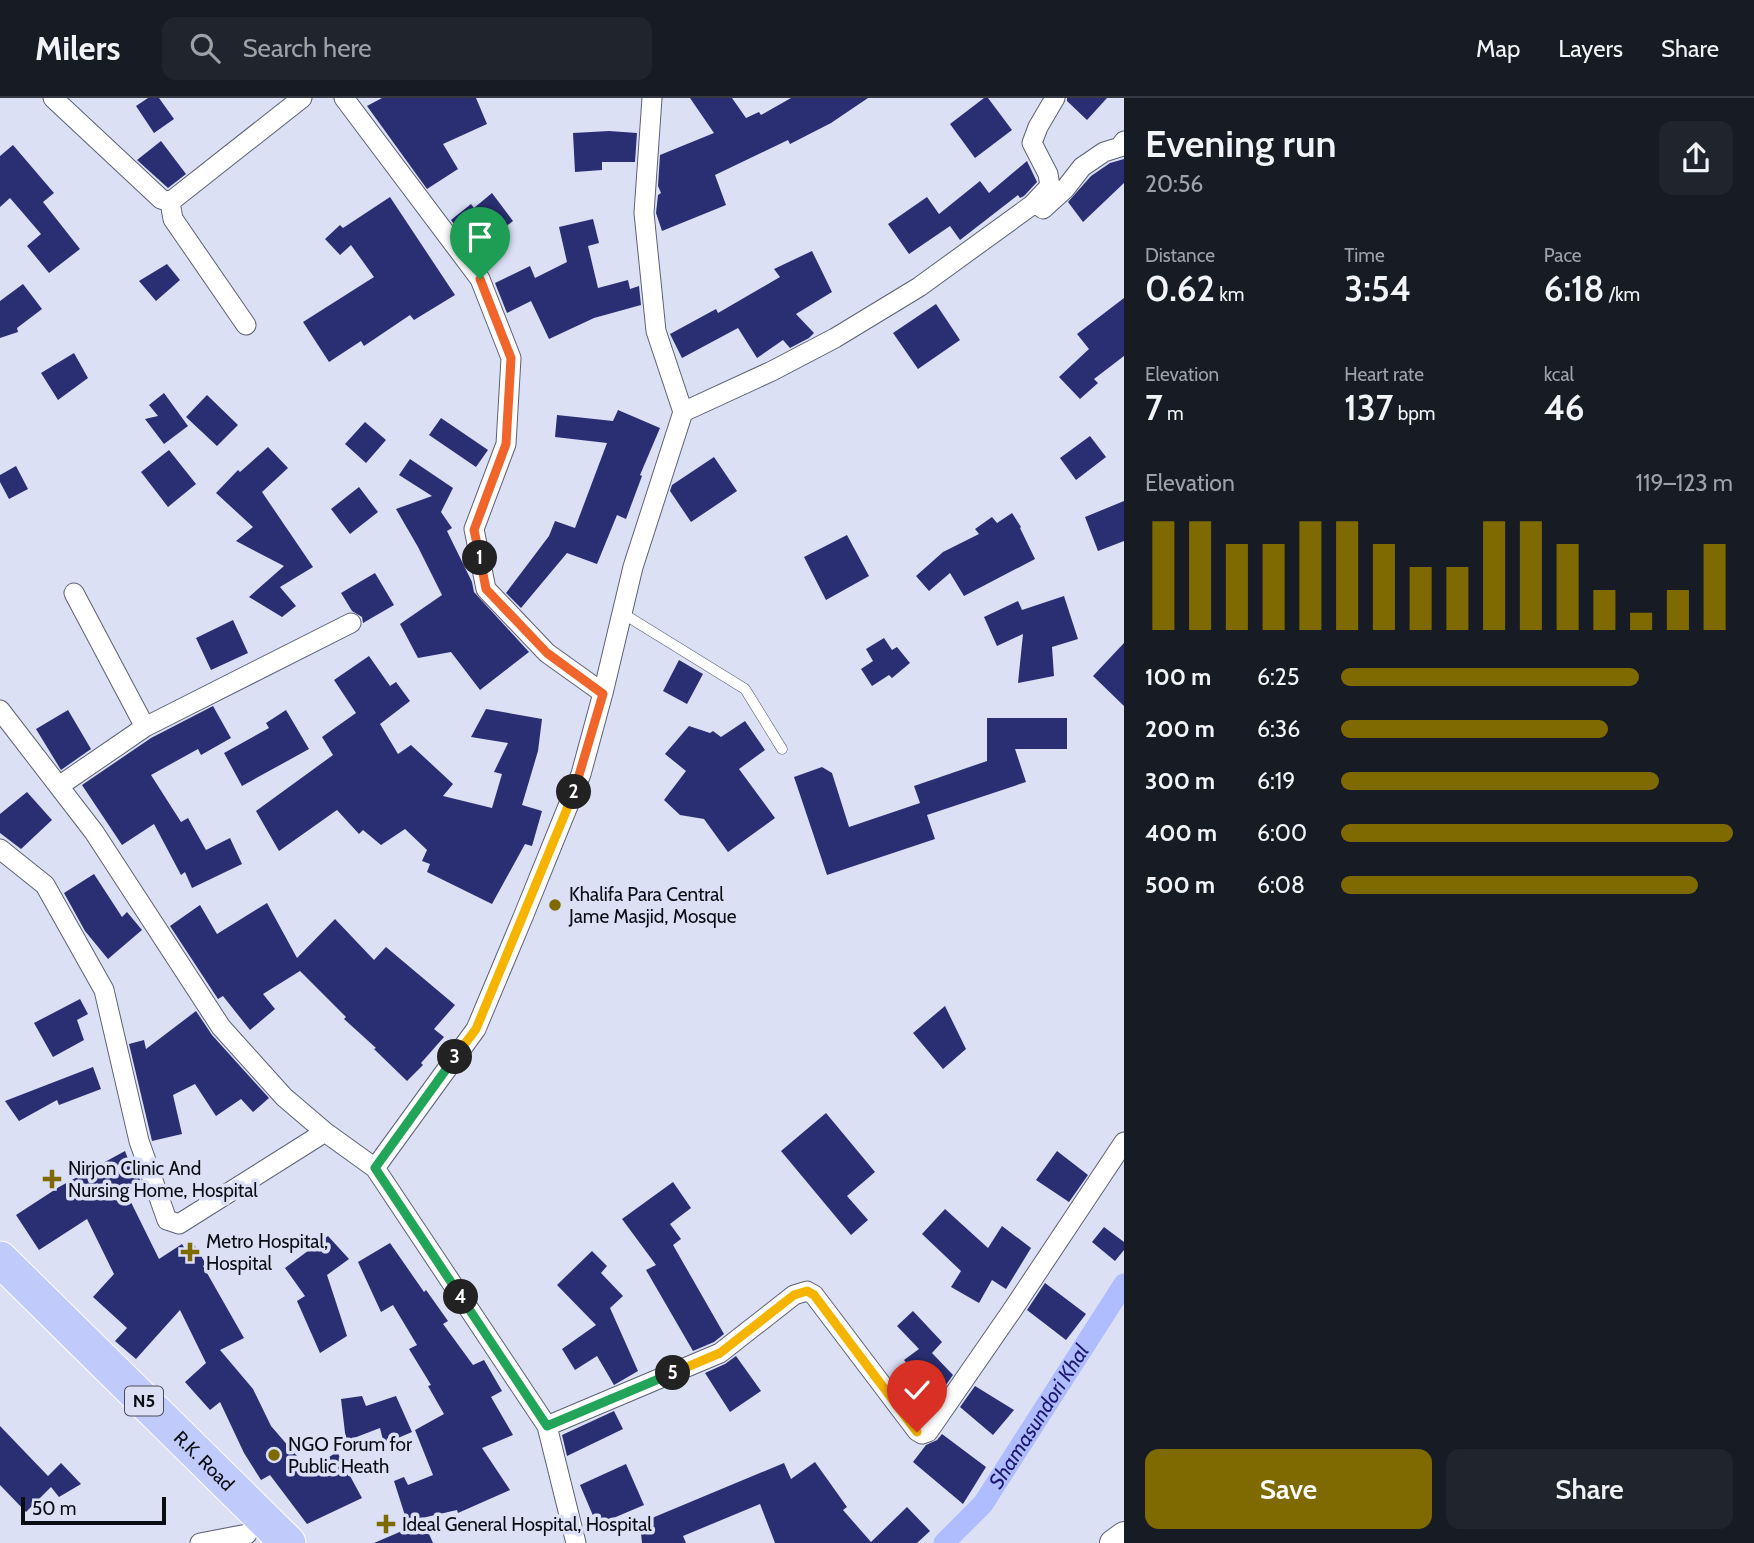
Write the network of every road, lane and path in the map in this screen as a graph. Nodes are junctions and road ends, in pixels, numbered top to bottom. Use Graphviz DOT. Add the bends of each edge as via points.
graph roads {
  1 [pos="52,98"];
  2 [pos="302,98"];
  3 [pos="344,98"];
  4 [pos="652,98"];
  5 [pos="1055,98"];
  6 [pos="1124,141"];
  7 [pos="170,202"];
  8 [pos="1032,205"];
  9 [pos="246,326"];
  10 [pos="683,412"];
  11 [pos="74,593"];
  12 [pos="622,613"];
  13 [pos="351,623"];
  14 [pos="603,694"];
  15 [pos="0,710"];
  16 [pos="145,727"];
  17 [pos="782,750"];
  18 [pos="59,786"];
  19 [pos="0,849"];
  20 [pos="325,1132"];
  21 [pos="1124,1142"];
  22 [pos="375,1168"];
  23 [pos="0,1259"];
  24 [pos="0,1292"];
  25 [pos="547,1426"];
  26 [pos="1124,1535"];
  27 [pos="252,1539"];
  28 [pos="200,1543"];
  29 [pos="288,1543"];
  30 [pos="576,1543"];
  31 [pos="1113,1543"];
  1 -- 7 [label="street" via="161,199"];
  2 -- 7 [label="street"];
  3 -- 14 [label="street" via="480,279 511,358 506,444 474,530 486,589 547,653"];
  4 -- 10 [label="street" via="644,213 656,331"];
  5 -- 8 [label="street" via="1032,143 1050,186"];
  6 -- 8 [label="street" via="1082,167 1040,212"];
  7 -- 9 [label="street" via="173,219"];
  8 -- 10 [label="street" via="919,287 835,338"];
  10 -- 12 [label="street"];
  11 -- 16 [label="street"];
  12 -- 14 [label="street"];
  12 -- 17 [label="lane" via="745,689"];
  13 -- 16 [label="street"];
  14 -- 22 [label="street" via="581,775 476,1029"];
  15 -- 18 [label="street"];
  16 -- 18 [label="street"];
  18 -- 20 [label="street" via="94,832 220,1027 284,1097"];
  19 -- 20 [label="street" via="45,885 104,990 139,1141 167,1220 179,1224"];
  20 -- 22 [label="street"];
  21 -- 25 [label="street" via="928,1432 917,1432 807,1291 794,1295 720,1353"];
  22 -- 25 [label="street"];
  23 -- 29 [label="highway, R.K. Road / N5"];
  24 -- 27 [label="highway, R.K. Road / N5"];
  25 -- 30 [label="street"];
  26 -- 31 [label="street"];
  27 -- 28 [label="street"];
}
